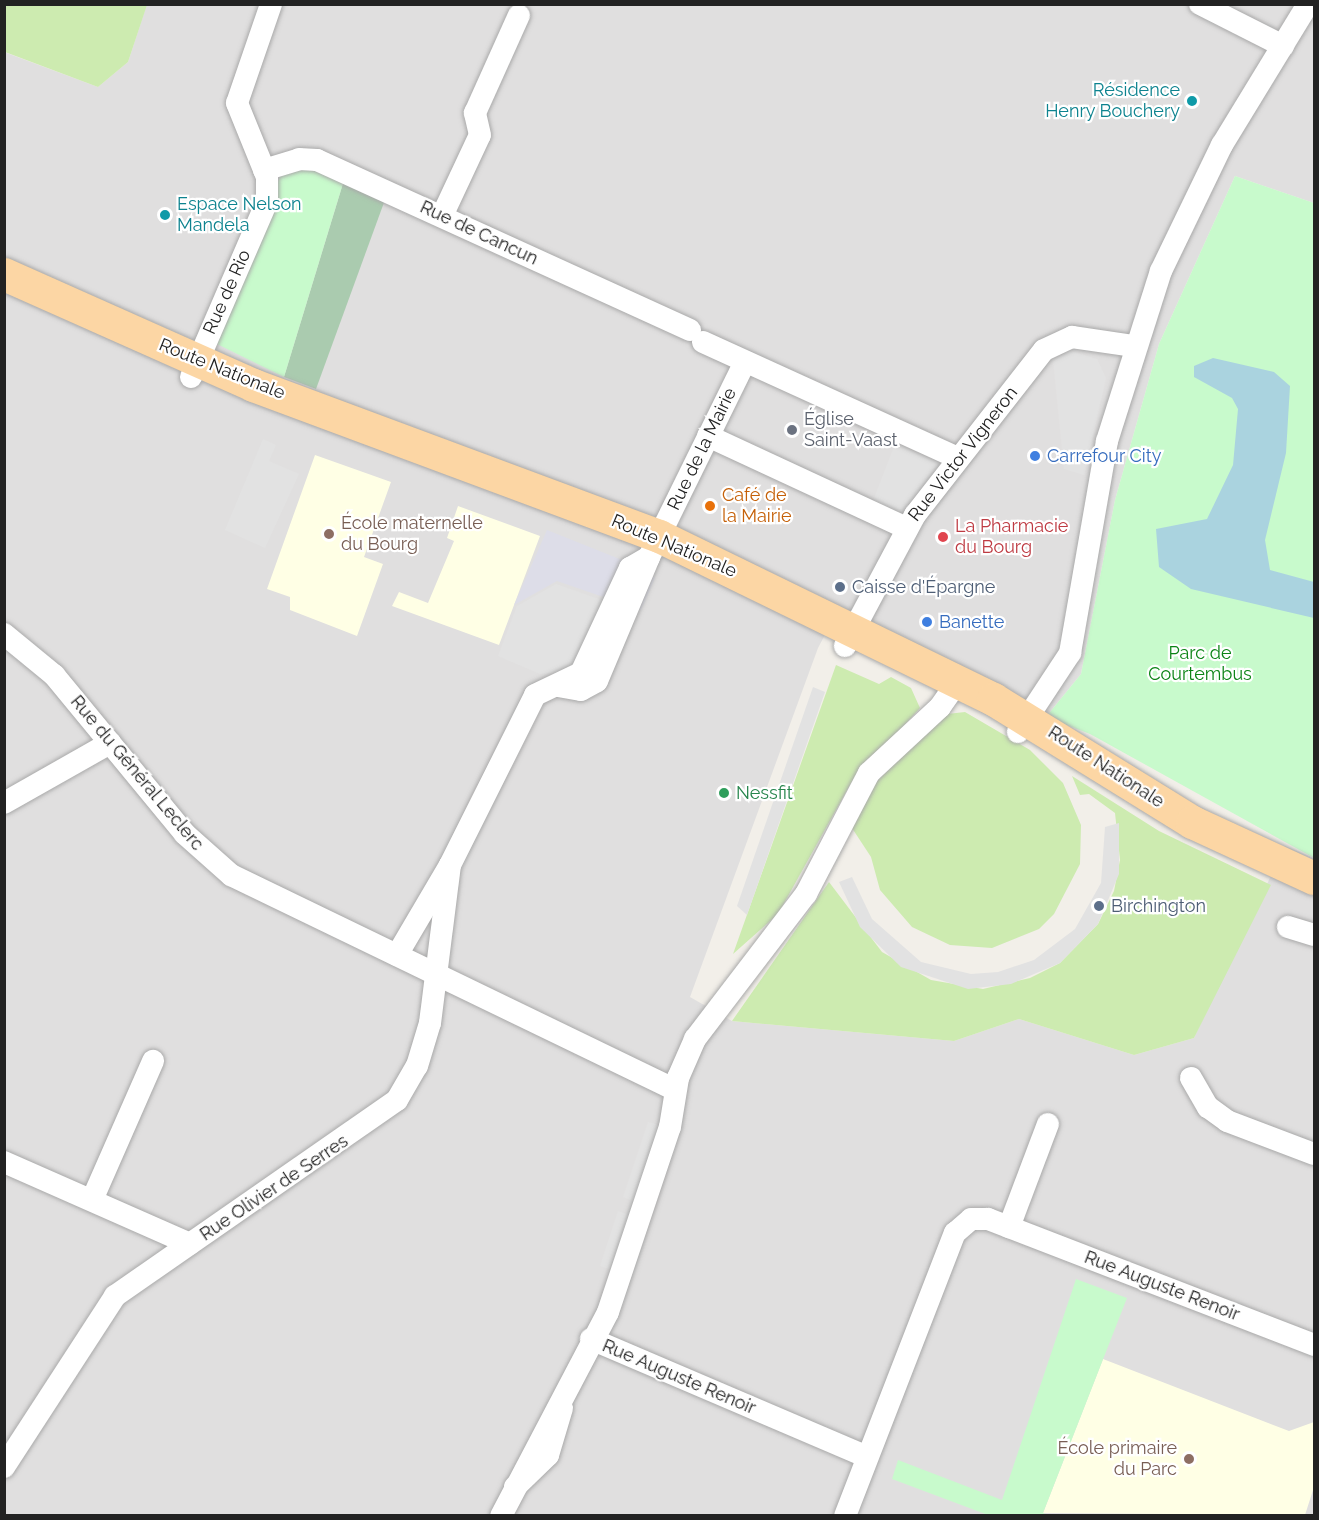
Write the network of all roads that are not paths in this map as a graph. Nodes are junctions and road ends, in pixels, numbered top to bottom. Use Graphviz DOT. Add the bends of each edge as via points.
graph roads {
  1 [pos="271,4"];
  2 [pos="1200,4"];
  3 [pos="1308,4"];
  4 [pos="519,15"];
  5 [pos="1283,46"];
  6 [pos="264,170"];
  7 [pos="442,216"];
  8 [pos="4,274"];
  9 [pos="4,299"];
  10 [pos="1134,346"];
  11 [pos="745,362"];
  12 [pos="194,369"];
  13 [pos="708,436"];
  14 [pos="958,458"];
  15 [pos="906,528"];
  16 [pos="654,547"];
  17 [pos="4,634"];
  18 [pos="849,638"];
  19 [pos="551,684"];
  20 [pos="954,688"];
  21 [pos="1023,725"];
  22 [pos="110,743"];
  23 [pos="4,803"];
  24 [pos="450,865"];
  25 [pos="1314,878"];
  26 [pos="1314,894"];
  27 [pos="1288,927"];
  28 [pos="1314,935"];
  29 [pos="397,955"];
  30 [pos="439,979"];
  31 [pos="153,1061"];
  32 [pos="1191,1078"];
  33 [pos="675,1090"];
  34 [pos="1048,1124"];
  35 [pos="1314,1154"];
  36 [pos="4,1162"];
  37 [pos="92,1200"];
  38 [pos="1009,1227"];
  39 [pos="190,1244"];
  40 [pos="591,1339"];
  41 [pos="1314,1345"];
  42 [pos="867,1457"];
  43 [pos="4,1467"];
  44 [pos="500,1514"];
  45 [pos="845,1515"];
  1 -- 6 [label="street, Rue de Rio" via="237,103"];
  2 -- 5 [label="street"];
  3 -- 5 [label="street"];
  4 -- 7 [label="street" via="475,113 480,135"];
  5 -- 10 [label="street" via="1196,193"];
  6 -- 7 [label="street, Rue de Cancun" via="299,159 317,160"];
  6 -- 12 [label="street, Rue de Rio" via="267,201"];
  7 -- 11 [label="street, Rue de Cancun"];
  8 -- 12 [label="main road, Route Nationale"];
  9 -- 12 [label="main road, Route Nationale"];
  10 -- 14 [label="street, Rue Victor Vigneron" via="1083,336 1051,344"];
  10 -- 21 [label="street" via="1098,479 1070,653"];
  11 -- 13 [label="street, Rue de la Mairie"];
  11 -- 14 [label="street, Rue de Cancun"];
  12 -- 16 [label="main road, Route Nationale" via="372,431"];
  13 -- 15 [label="street"];
  13 -- 16 [label="street, Rue de la Mairie"];
  14 -- 15 [label="street, Rue Victor Vigneron"];
  15 -- 18 [label="street, Rue Victor Vigneron"];
  16 -- 18 [label="main road, Route Nationale"];
  16 -- 19 [label="street, Rue de la Mairie" via="597,681 580,690"];
  17 -- 22 [label="street, Rue du Général Leclerc" via="41,661"];
  18 -- 20 [label="main road, Route Nationale"];
  19 -- 24 [label="street, Rue Olivier de Serres" via="535,695"];
  20 -- 21 [label="main road, Route Nationale"];
  20 -- 33 [label="street" via="869,773 806,894 695,1039"];
  21 -- 25 [label="main road, Route Nationale" via="1199,826"];
  21 -- 26 [label="main road, Route Nationale" via="1171,826"];
  22 -- 23 [label="street"];
  22 -- 29 [label="street, Rue du Général Leclerc" via="185,834 231,875"];
  24 -- 29 [label="street, Rue Olivier de Serres"];
  24 -- 30 [label="street, Rue Olivier de Serres"];
  27 -- 28 [label="street"];
  29 -- 30 [label="street, Rue du Général Leclerc"];
  30 -- 33 [label="street, Rue du Général Leclerc"];
  30 -- 39 [label="street, Rue Olivier de Serres" via="417,1066 389,1110"];
  31 -- 37 [label="street"];
  32 -- 35 [label="street" via="1217,1115"];
  33 -- 40 [label="street" via="673,1116 632,1242 608,1312"];
  34 -- 38 [label="street"];
  36 -- 37 [label="street"];
  37 -- 39 [label="street"];
  38 -- 41 [label="street, Rue Auguste Renoir"];
  38 -- 42 [label="street, Rue Auguste Renoir" via="980,1218 959,1227"];
  39 -- 43 [label="street, Rue Olivier de Serres" via="108,1303"];
  40 -- 42 [label="street, Rue Auguste Renoir"];
  40 -- 44 [label="street"];
  42 -- 45 [label="street, Rue Auguste Renoir"];
}
